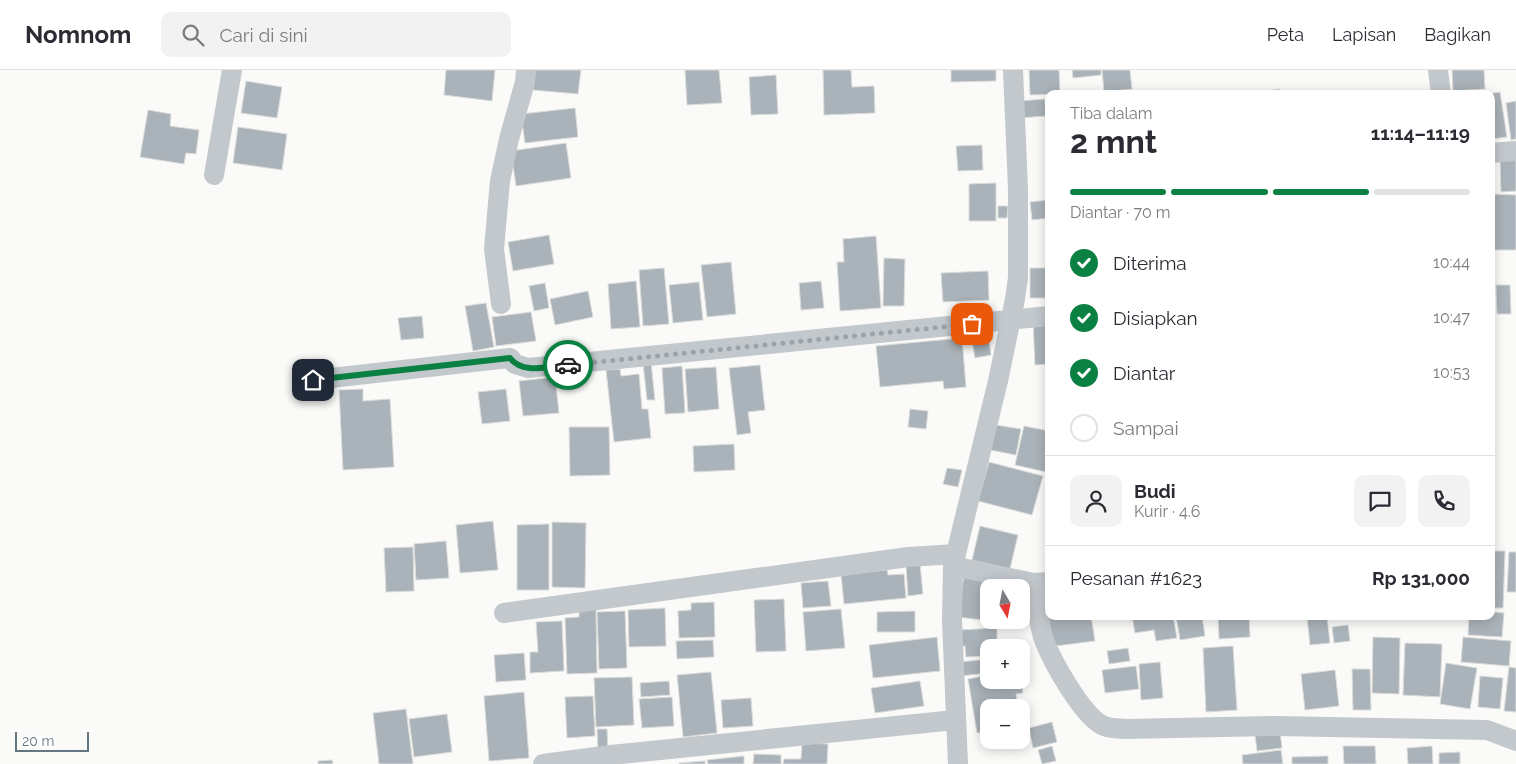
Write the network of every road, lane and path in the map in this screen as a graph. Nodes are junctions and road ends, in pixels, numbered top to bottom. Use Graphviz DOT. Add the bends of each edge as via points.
graph roads {
  1 [pos="232,70"];
  2 [pos="526,70"];
  3 [pos="1013,70"];
  4 [pos="1438,70"];
  5 [pos="1440,90"];
  6 [pos="1516,151"];
  7 [pos="1495,153"];
  8 [pos="214,175"];
  9 [pos="501,304"];
  10 [pos="1045,316"];
  11 [pos="1010,320"];
  12 [pos="313,380"];
  13 [pos="954,560"];
  14 [pos="1041,582"];
  15 [pos="504,613"];
  16 [pos="955,720"];
  17 [pos="1516,740"];
  18 [pos="543,764"];
  19 [pos="958,764"];
  1 -- 8 [label="street"];
  2 -- 9 [label="street" via="500,181 494,249"];
  3 -- 11 [label="street" via="1019,246 1016,292"];
  4 -- 5 [label="street"];
  6 -- 7 [label="street"];
  10 -- 11 [label="street"];
  11 -- 12 [label="street" via="528,368 515,364 510,358"];
  11 -- 13 [label="street"];
  13 -- 14 [label="street"];
  13 -- 15 [label="street" via="898,558"];
  13 -- 16 [label="street" via="951,596"];
  14 -- 17 [label="street" via="1043,639 1070,690 1104,726 1125,729 1276,726 1487,730"];
  16 -- 18 [label="street"];
  16 -- 19 [label="street"];
}
